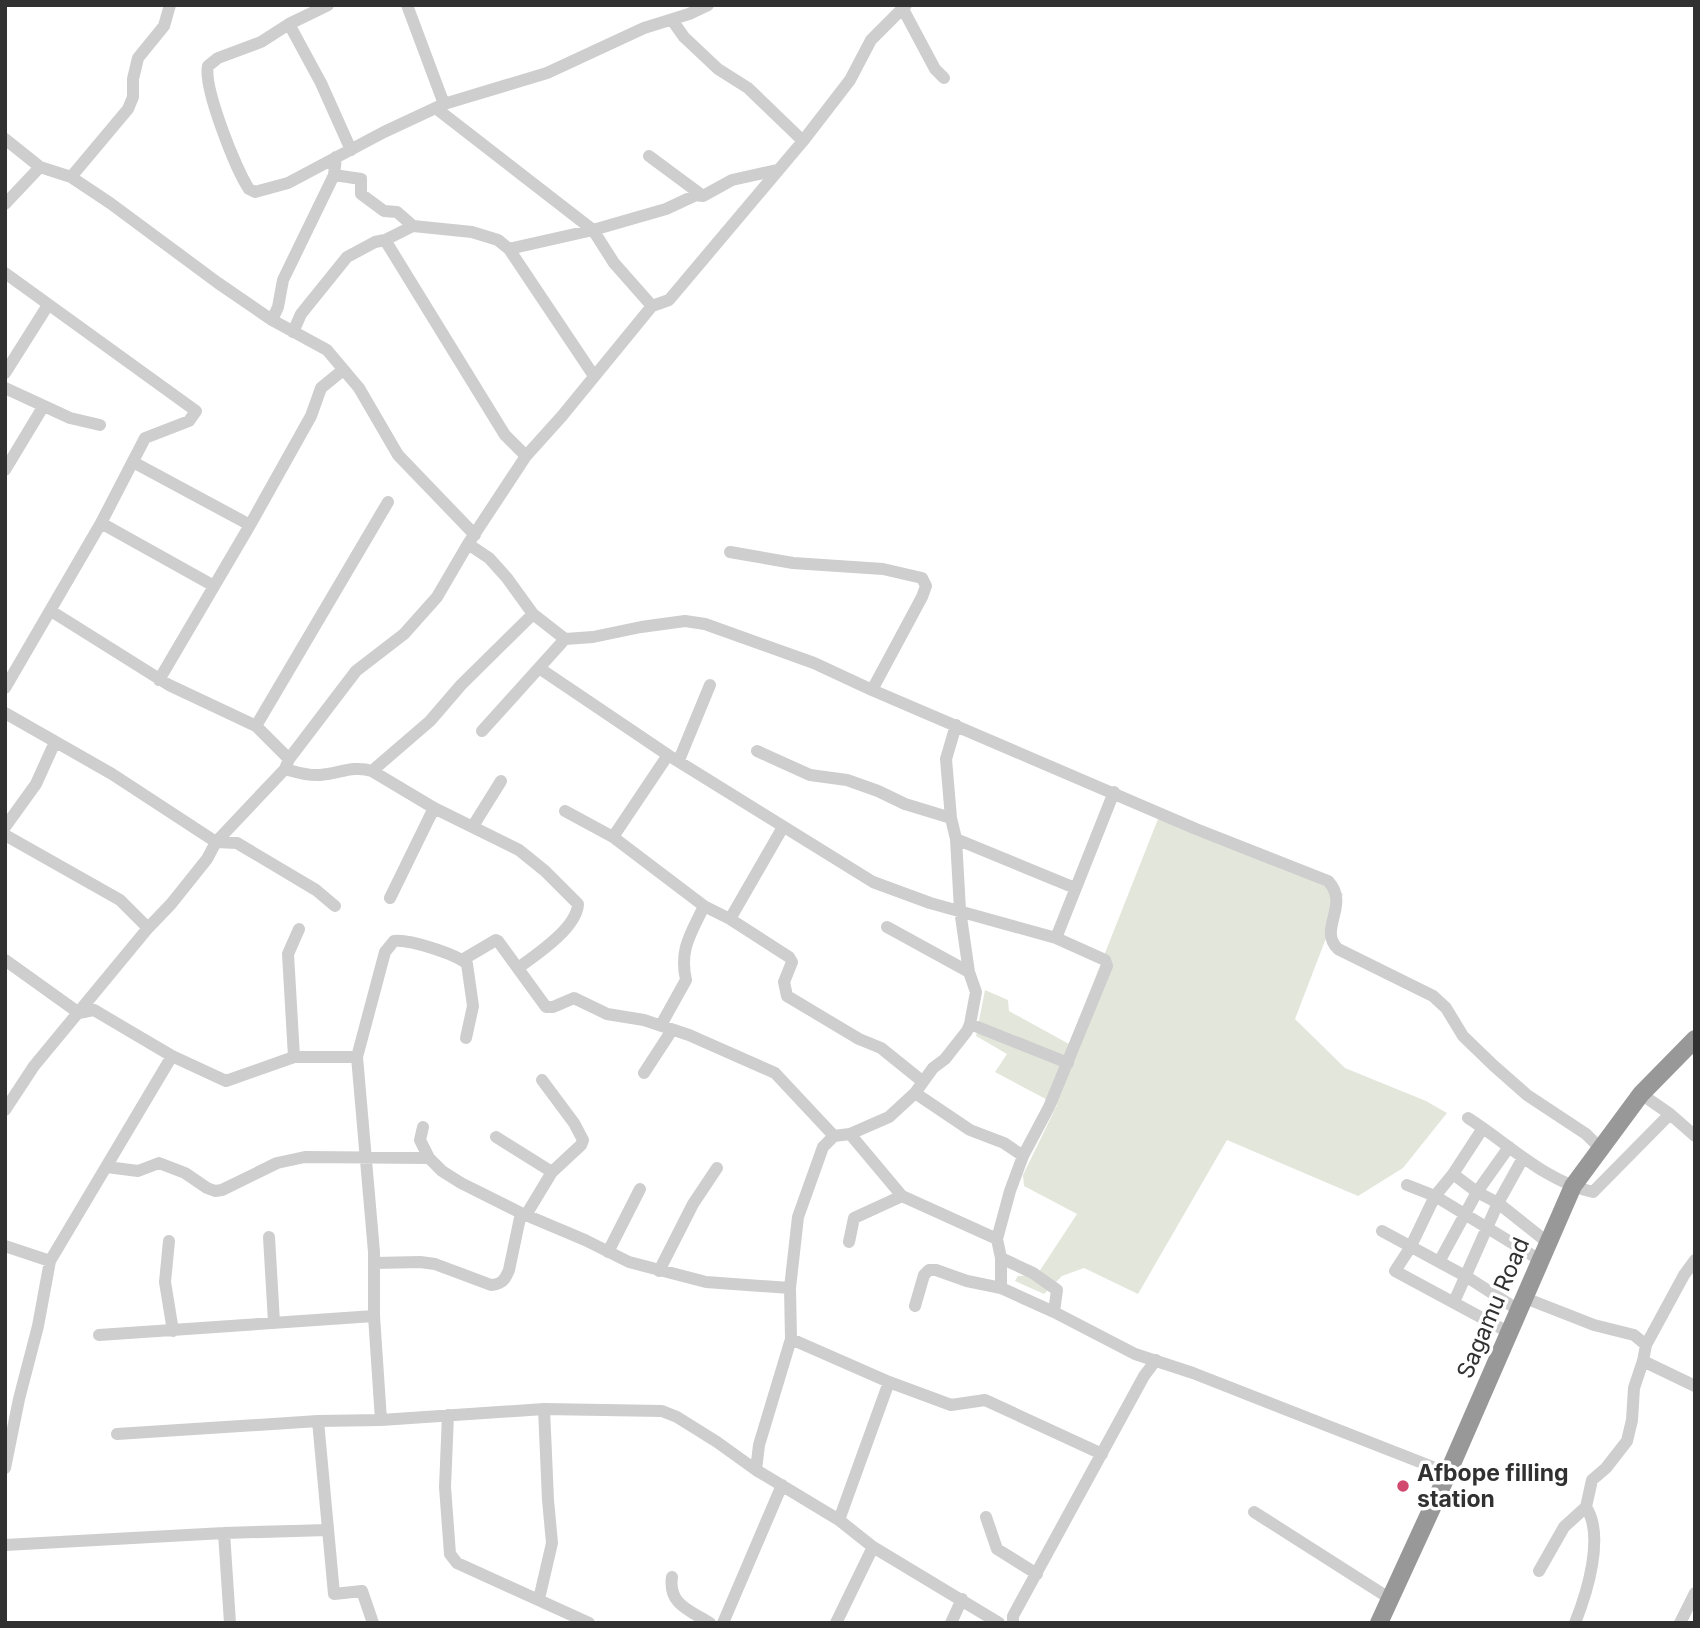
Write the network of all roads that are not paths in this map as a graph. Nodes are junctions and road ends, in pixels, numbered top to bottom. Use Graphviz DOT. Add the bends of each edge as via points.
graph roads {
  1 [pos="170,5"];
  2 [pos="328,5"];
  3 [pos="407,5"];
  4 [pos="708,5"];
  5 [pos="904,7"];
  6 [pos="689,14"];
  7 [pos="672,20"];
  8 [pos="289,24"];
  9 [pos="684,37"];
  10 [pos="944,78"];
  11 [pos="440,107"];
  12 [pos="5,139"];
  13 [pos="803,141"];
  14 [pos="351,150"];
  15 [pos="649,156"];
  16 [pos="336,157"];
  17 [pos="40,167"];
  18 [pos="777,170"];
  19 [pos="334,175"];
  20 [pos="71,177"];
  21 [pos="703,196"];
  22 [pos="5,204"];
  23 [pos="412,226"];
  24 [pos="593,230"];
  25 [pos="385,240"];
  26 [pos="509,249"];
  27 [pos="5,273"];
  28 [pos="48,305"];
  29 [pos="652,306"];
  30 [pos="272,320"];
  31 [pos="293,332"];
  32 [pos="343,370"];
  33 [pos="5,373"];
  34 [pos="594,376"];
  35 [pos="5,387"];
  36 [pos="43,407"];
  37 [pos="100,425"];
  38 [pos="526,456"];
  39 [pos="133,461"];
  40 [pos="5,470"];
  41 [pos="387,502"];
  42 [pos="101,523"];
  43 [pos="250,525"];
  44 [pos="472,540"];
  45 [pos="730,552"];
  46 [pos="214,586"];
  47 [pos="51,611"];
  48 [pos="533,614"];
  49 [pos="565,639"];
  50 [pos="538,668"];
  51 [pos="159,680"];
  52 [pos="710,685"];
  53 [pos="5,688"];
  54 [pos="872,690"];
  55 [pos="5,713"];
  56 [pos="956,725"];
  57 [pos="256,726"];
  58 [pos="482,731"];
  59 [pos="55,743"];
  60 [pos="757,751"];
  61 [pos="674,758"];
  62 [pos="287,764"];
  63 [pos="372,771"];
  64 [pos="501,781"];
  65 [pos="1115,792"];
  66 [pos="435,808"];
  67 [pos="565,811"];
  68 [pos="951,818"];
  69 [pos="5,827"];
  70 [pos="473,827"];
  71 [pos="783,827"];
  72 [pos="5,835"];
  73 [pos="613,837"];
  74 [pos="956,839"];
  75 [pos="216,842"];
  76 [pos="1075,888"];
  77 [pos="390,898"];
  78 [pos="335,905"];
  79 [pos="704,906"];
  80 [pos="960,910"];
  81 [pos="730,919"];
  82 [pos="887,927"];
  83 [pos="148,928"];
  84 [pos="299,929"];
  85 [pos="1056,938"];
  86 [pos="5,960"];
  87 [pos="463,960"];
  88 [pos="518,968"];
  89 [pos="969,972"];
  90 [pos="79,1013"];
  91 [pos="970,1024"];
  92 [pos="667,1028"];
  93 [pos="466,1038"];
  94 [pos="1695,1039"];
  95 [pos="172,1056"];
  96 [pos="357,1056"];
  97 [pos="294,1057"];
  98 [pos="1068,1063"];
  99 [pos="645,1073"];
  100 [pos="542,1080"];
  101 [pos="922,1081"];
  102 [pos="915,1093"];
  103 [pos="1640,1094"];
  104 [pos="5,1110"];
  105 [pos="1670,1114"];
  106 [pos="1468,1118"];
  107 [pos="423,1127"];
  108 [pos="1483,1128"];
  109 [pos="850,1134"];
  110 [pos="834,1136"];
  111 [pos="1695,1136"];
  112 [pos="496,1137"];
  113 [pos="1509,1147"];
  114 [pos="1600,1148"];
  115 [pos="364,1156"];
  116 [pos="1023,1156"];
  117 [pos="429,1158"];
  118 [pos="1523,1158"];
  119 [pos="107,1167"];
  120 [pos="717,1168"];
  121 [pos="552,1172"];
  122 [pos="1453,1174"];
  123 [pos="1407,1185"];
  124 [pos="1573,1186"];
  125 [pos="640,1189"];
  126 [pos="1477,1192"];
  127 [pos="902,1196"];
  128 [pos="1435,1196"];
  129 [pos="1498,1203"];
  130 [pos="524,1214"];
  131 [pos="1464,1215"];
  132 [pos="1488,1230"];
  133 [pos="1382,1231"];
  134 [pos="268,1237"];
  135 [pos="997,1239"];
  136 [pos="169,1241"];
  137 [pos="849,1242"];
  138 [pos="1547,1242"];
  139 [pos="5,1246"];
  140 [pos="1410,1248"];
  141 [pos="608,1252"];
  142 [pos="1001,1258"];
  143 [pos="1540,1260"];
  144 [pos="1695,1260"];
  145 [pos="50,1261"];
  146 [pos="1439,1262"];
  147 [pos="374,1263"];
  148 [pos="659,1271"];
  149 [pos="1467,1277"];
  150 [pos="790,1288"];
  151 [pos="1001,1288"];
  152 [pos="1454,1302"];
  153 [pos="1522,1304"];
  154 [pos="915,1306"];
  155 [pos="1054,1312"];
  156 [pos="374,1317"];
  157 [pos="274,1322"];
  158 [pos="173,1331"];
  159 [pos="1510,1333"];
  160 [pos="99,1335"];
  161 [pos="791,1339"];
  162 [pos="1647,1345"];
  163 [pos="1156,1360"];
  164 [pos="1643,1361"];
  165 [pos="889,1382"];
  166 [pos="1695,1386"];
  167 [pos="544,1409"];
  168 [pos="448,1415"];
  169 [pos="381,1420"];
  170 [pos="318,1421"];
  171 [pos="117,1434"];
  172 [pos="759,1445"];
  173 [pos="1102,1454"];
  174 [pos="736,1455"];
  175 [pos="5,1468"];
  176 [pos="756,1470"];
  177 [pos="1448,1473"];
  178 [pos="782,1485"];
  179 [pos="1586,1507"];
  180 [pos="1254,1512"];
  181 [pos="986,1517"];
  182 [pos="839,1520"];
  183 [pos="327,1530"];
  184 [pos="224,1533"];
  185 [pos="5,1545"];
  186 [pos="873,1547"];
  187 [pos="1539,1571"];
  188 [pos="1037,1574"];
  189 [pos="672,1577"];
  190 [pos="1695,1593"];
  191 [pos="1389,1598"];
  192 [pos="539,1599"];
  193 [pos="962,1599"];
  194 [pos="575,1620"];
  195 [pos="230,1623"];
  196 [pos="373,1623"];
  197 [pos="589,1623"];
  198 [pos="709,1623"];
  199 [pos="723,1623"];
  200 [pos="836,1623"];
  201 [pos="951,1623"];
  202 [pos="999,1623"];
  203 [pos="1013,1623"];
  204 [pos="1379,1623"];
  205 [pos="1575,1623"];
  206 [pos="1680,1623"];
  1 -- 20 [label="street" via="164,26 138,58 128,109"];
  2 -- 8 [label="street"];
  3 -- 11 [label="street"];
  4 -- 6 [label="street"];
  5 -- 10 [label="street"];
  5 -- 13 [label="street" via="871,40 850,80"];
  6 -- 7 [label="street"];
  6 -- 9 [label="street"];
  7 -- 9 [label="street"];
  7 -- 11 [label="street" via="644,28 547,73"];
  8 -- 14 [label="street"];
  8 -- 16 [label="street" via="208,66 208,81 230,150 245,183 255,191 288,183"];
  9 -- 13 [label="street" via="718,69 748,88"];
  11 -- 14 [label="street"];
  11 -- 24 [label="street"];
  12 -- 17 [label="street"];
  13 -- 18 [label="street"];
  14 -- 16 [label="street"];
  15 -- 21 [label="street"];
  16 -- 19 [label="street"];
  17 -- 20 [label="street"];
  17 -- 22 [label="street"];
  18 -- 21 [label="street" via="732,180"];
  18 -- 29 [label="street" via="669,300"];
  19 -- 23 [label="street" via="361,179 361,194 384,211 397,212"];
  19 -- 30 [label="street" via="283,280"];
  20 -- 30 [label="street"];
  21 -- 24 [label="street"];
  23 -- 25 [label="street"];
  23 -- 26 [label="street" via="472,232 498,240"];
  24 -- 26 [label="street"];
  24 -- 29 [label="street" via="614,264"];
  25 -- 31 [label="street" via="347,257 301,314"];
  25 -- 38 [label="street" via="505,435"];
  26 -- 34 [label="street"];
  27 -- 28 [label="street"];
  28 -- 33 [label="street"];
  28 -- 39 [label="street" via="195,411 189,421 145,438"];
  29 -- 34 [label="street"];
  30 -- 31 [label="street"];
  31 -- 32 [label="street" via="327,350"];
  32 -- 43 [label="street" via="321,387"];
  32 -- 44 [label="street" via="359,388 398,454"];
  34 -- 38 [label="street"];
  35 -- 36 [label="street"];
  36 -- 37 [label="street"];
  36 -- 40 [label="street"];
  38 -- 44 [label="street"];
  39 -- 42 [label="street"];
  39 -- 43 [label="street"];
  41 -- 57 [label="street"];
  42 -- 46 [label="street"];
  42 -- 47 [label="street"];
  43 -- 46 [label="street"];
  44 -- 48 [label="street"];
  44 -- 62 [label="street" via="437,597 404,634 356,671"];
  45 -- 54 [label="street" via="793,563 883,569 922,578 926,586 922,597"];
  46 -- 51 [label="street"];
  47 -- 51 [label="street"];
  47 -- 53 [label="street"];
  48 -- 49 [label="street"];
  48 -- 63 [label="street" via="430,721"];
  49 -- 50 [label="street"];
  49 -- 54 [label="street" via="685,621 705,624 783,651"];
  50 -- 58 [label="street"];
  50 -- 61 [label="street"];
  51 -- 57 [label="street"];
  52 -- 61 [label="street"];
  54 -- 56 [label="street"];
  55 -- 59 [label="street"];
  56 -- 65 [label="street"];
  56 -- 68 [label="street" via="947,759"];
  57 -- 62 [label="street"];
  59 -- 69 [label="street" via="36,784"];
  59 -- 75 [label="street"];
  60 -- 68 [label="street" via="810,775 847,780"];
  61 -- 71 [label="street"];
  61 -- 73 [label="street"];
  62 -- 63 [label="street" via="322,775 342,769"];
  62 -- 75 [label="street"];
  63 -- 66 [label="street"];
  64 -- 70 [label="street"];
  65 -- 76 [label="street"];
  65 -- 114 [label="street" via="1328,881 1338,899 1330,933 1338,949 1433,996 1463,1036 1493,1065"];
  66 -- 70 [label="street"];
  66 -- 77 [label="street"];
  67 -- 73 [label="street"];
  68 -- 74 [label="street"];
  70 -- 88 [label="street" via="519,850 578,904 573,919 544,950"];
  71 -- 80 [label="street" via="873,882"];
  71 -- 81 [label="street"];
  72 -- 83 [label="street" via="120,900"];
  73 -- 79 [label="street"];
  74 -- 76 [label="street"];
  74 -- 80 [label="street"];
  75 -- 78 [label="street" via="237,843"];
  75 -- 83 [label="street"];
  76 -- 85 [label="street"];
  79 -- 81 [label="street"];
  79 -- 92 [label="street" via="685,946 682,962 687,980"];
  80 -- 85 [label="street"];
  80 -- 89 [label="street"];
  81 -- 101 [label="street" via="789,957 792,962 784,982 787,996 881,1048"];
  82 -- 89 [label="street"];
  83 -- 90 [label="street"];
  84 -- 97 [label="street" via="288,954"];
  85 -- 98 [label="street" via="1105,960 1107,966"];
  86 -- 90 [label="street"];
  87 -- 88 [label="street" via="496,940"];
  87 -- 93 [label="street" via="473,1006"];
  87 -- 96 [label="street" via="402,940 390,944"];
  88 -- 92 [label="street" via="549,1008 574,998 616,1017"];
  89 -- 91 [label="street" via="976,992"];
  90 -- 95 [label="street" via="94,1010"];
  90 -- 104 [label="street" via="34,1066"];
  91 -- 98 [label="street"];
  91 -- 101 [label="street" via="958,1045"];
  92 -- 99 [label="street"];
  92 -- 110 [label="street" via="775,1073"];
  94 -- 103 [label="highway, Sagamu Road"];
  95 -- 97 [label="street" via="226,1081"];
  95 -- 119 [label="street"];
  96 -- 97 [label="street"];
  96 -- 115 [label="street"];
  98 -- 116 [label="street"];
  100 -- 121 [label="street" via="583,1140"];
  101 -- 102 [label="street"];
  102 -- 109 [label="street" via="889,1117"];
  102 -- 116 [label="street" via="970,1130"];
  103 -- 105 [label="street"];
  103 -- 114 [label="highway, Sagamu Road"];
  105 -- 111 [label="street"];
  105 -- 124 [label="street" via="1595,1191"];
  106 -- 108 [label="street"];
  107 -- 117 [label="street" via="420,1140"];
  108 -- 113 [label="street"];
  108 -- 122 [label="street"];
  109 -- 110 [label="street"];
  109 -- 127 [label="street"];
  110 -- 150 [label="street" via="816,1162 799,1217"];
  112 -- 121 [label="street"];
  113 -- 118 [label="street"];
  113 -- 126 [label="street"];
  114 -- 124 [label="highway, Sagamu Road"];
  115 -- 117 [label="street"];
  115 -- 119 [label="street" via="305,1157 277,1163 215,1191 159,1163 138,1171"];
  115 -- 147 [label="street"];
  116 -- 135 [label="street"];
  117 -- 130 [label="street" via="461,1183"];
  118 -- 124 [label="street"];
  118 -- 129 [label="street"];
  119 -- 145 [label="street"];
  120 -- 148 [label="street" via="693,1203"];
  121 -- 130 [label="street"];
  122 -- 126 [label="street"];
  122 -- 128 [label="street"];
  123 -- 128 [label="street"];
  124 -- 138 [label="highway, Sagamu Road"];
  125 -- 141 [label="street"];
  126 -- 129 [label="street"];
  126 -- 131 [label="street"];
  127 -- 135 [label="street"];
  127 -- 137 [label="street" via="854,1218"];
  128 -- 131 [label="street"];
  128 -- 140 [label="street"];
  129 -- 132 [label="street"];
  129 -- 138 [label="street"];
  130 -- 141 [label="street"];
  130 -- 147 [label="street" via="506,1279 499,1284 435,1264"];
  131 -- 132 [label="street"];
  131 -- 146 [label="street"];
  132 -- 143 [label="street"];
  132 -- 149 [label="street"];
  133 -- 140 [label="street"];
  134 -- 157 [label="street"];
  135 -- 142 [label="street"];
  136 -- 158 [label="street" via="165,1282"];
  138 -- 143 [label="highway, Sagamu Road"];
  139 -- 145 [label="street"];
  140 -- 146 [label="street"];
  140 -- 152 [label="street" via="1395,1271"];
  141 -- 148 [label="street"];
  142 -- 151 [label="street"];
  142 -- 155 [label="street" via="1057,1290"];
  143 -- 153 [label="highway, Sagamu Road"];
  144 -- 162 [label="street"];
  145 -- 175 [label="street"];
  146 -- 149 [label="street"];
  147 -- 156 [label="street"];
  148 -- 150 [label="street" via="706,1282"];
  149 -- 152 [label="street"];
  149 -- 153 [label="street"];
  150 -- 161 [label="street"];
  151 -- 154 [label="street" via="929,1270"];
  151 -- 155 [label="street"];
  152 -- 159 [label="street"];
  153 -- 159 [label="highway, Sagamu Road"];
  153 -- 162 [label="street" via="1634,1335"];
  155 -- 163 [label="street" via="1135,1354"];
  156 -- 157 [label="street"];
  156 -- 169 [label="street"];
  157 -- 158 [label="street"];
  158 -- 160 [label="street"];
  159 -- 177 [label="highway, Sagamu Road"];
  161 -- 165 [label="street"];
  161 -- 172 [label="street"];
  162 -- 164 [label="street"];
  163 -- 173 [label="street"];
  163 -- 177 [label="street"];
  164 -- 166 [label="street"];
  164 -- 179 [label="street" via="1634,1388 1627,1441 1592,1480"];
  165 -- 173 [label="street" via="951,1405 985,1400"];
  165 -- 182 [label="street"];
  167 -- 168 [label="street"];
  167 -- 174 [label="street" via="662,1412"];
  167 -- 192 [label="street" via="552,1543"];
  168 -- 169 [label="street"];
  168 -- 192 [label="street" via="444,1487 450,1554 457,1563"];
  169 -- 170 [label="street"];
  170 -- 171 [label="street"];
  170 -- 183 [label="street"];
  172 -- 174 [label="street"];
  172 -- 176 [label="street"];
  173 -- 188 [label="street"];
  174 -- 176 [label="street"];
  176 -- 178 [label="street"];
  177 -- 191 [label="highway, Sagamu Road"];
  178 -- 182 [label="street"];
  178 -- 199 [label="street"];
  179 -- 187 [label="street" via="1564,1527"];
  179 -- 205 [label="street" via="1592,1515 1593,1563"];
  180 -- 191 [label="street"];
  181 -- 188 [label="street" via="997,1549"];
  182 -- 186 [label="street"];
  183 -- 184 [label="street"];
  183 -- 196 [label="street" via="334,1594 362,1591"];
  184 -- 185 [label="street"];
  184 -- 195 [label="street"];
  186 -- 193 [label="street"];
  186 -- 200 [label="street"];
  188 -- 203 [label="street"];
  189 -- 198 [label="street" via="673,1597"];
  190 -- 206 [label="street"];
  191 -- 204 [label="highway, Sagamu Road"];
  192 -- 194 [label="street"];
  193 -- 201 [label="street"];
  193 -- 202 [label="street"];
  194 -- 197 [label="street"];
}
